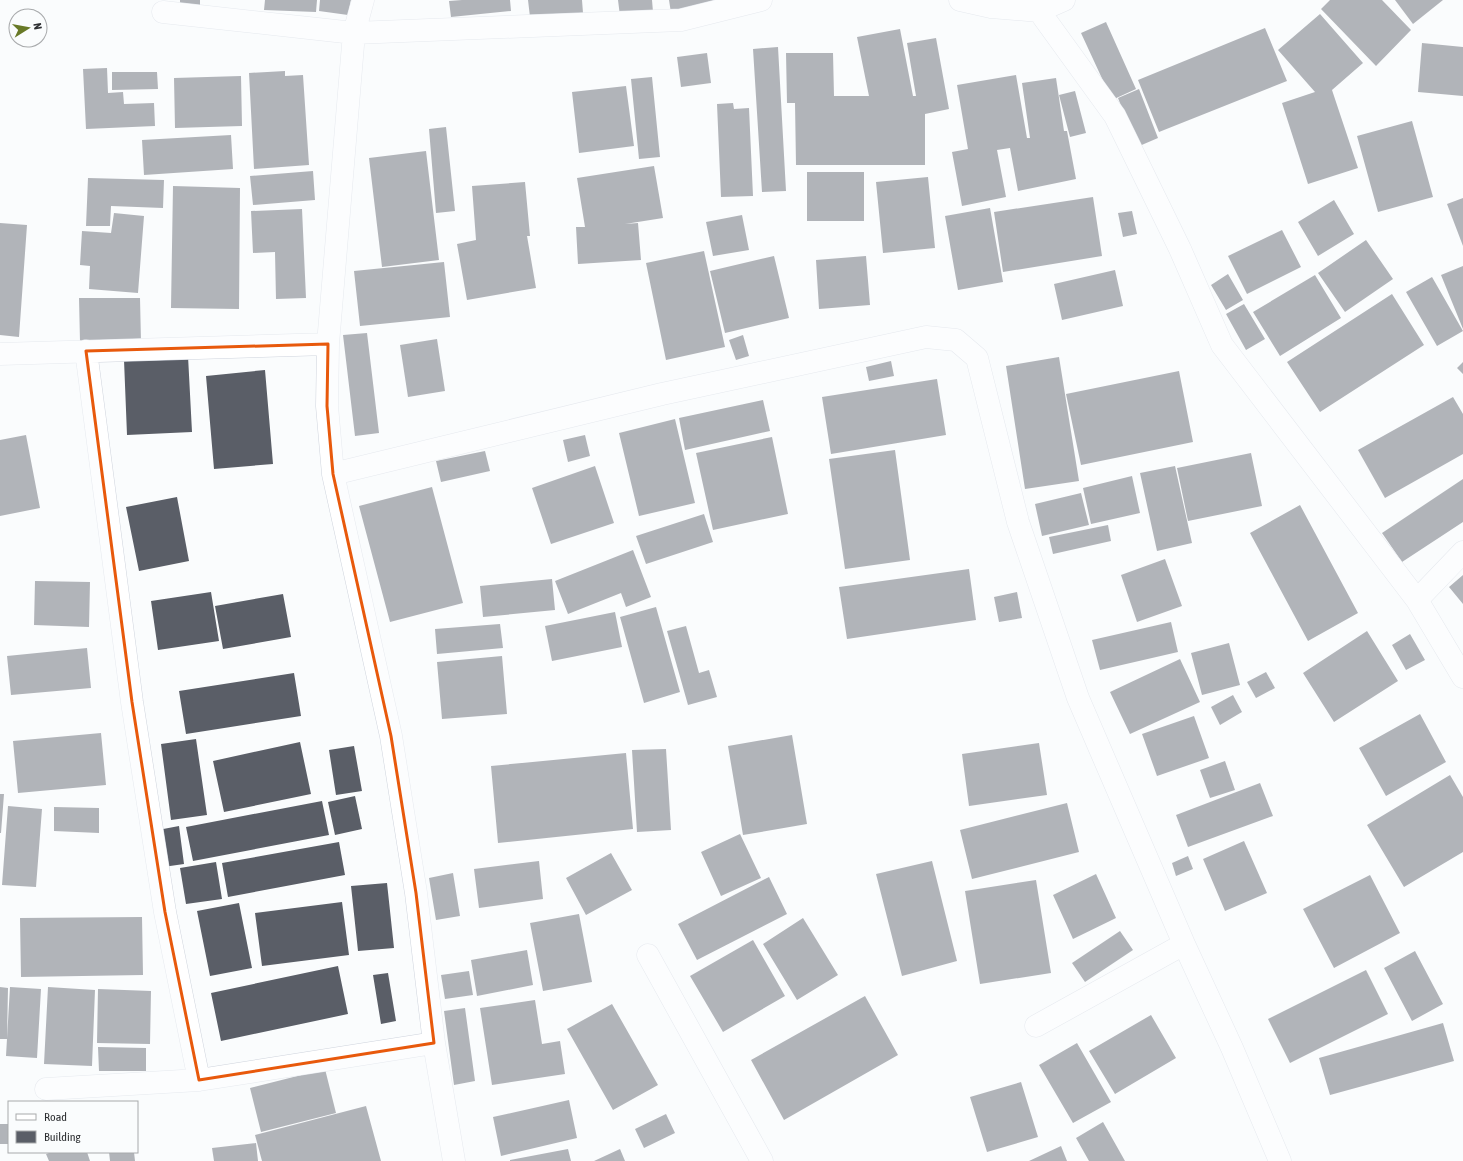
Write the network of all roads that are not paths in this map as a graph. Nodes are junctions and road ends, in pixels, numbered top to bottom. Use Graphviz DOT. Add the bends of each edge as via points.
graph roads {
  1 [pos="363,0"];
  2 [pos="761,0"];
  3 [pos="960,0"];
  4 [pos="1064,0"];
  5 [pos="1039,11"];
  6 [pos="163,12"];
  7 [pos="354,33"];
  8 [pos="328,344"];
  9 [pos="86,351"];
  10 [pos="0,354"];
  11 [pos="333,474"];
  12 [pos="1463,552"];
  13 [pos="1417,600"];
  14 [pos="1463,677"];
  15 [pos="1184,944"];
  16 [pos="648,955"];
  17 [pos="1036,1026"];
  18 [pos="434,1043"];
  19 [pos="199,1080"];
  20 [pos="46,1089"];
  21 [pos="454,1161"];
  22 [pos="762,1161"];
  23 [pos="1280,1161"];
  1 -- 7 [label="street"];
  2 -- 7 [label="street" via="681,20"];
  3 -- 5 [label="street" via="991,7"];
  4 -- 5 [label="street"];
  5 -- 13 [label="street" via="1115,116 1180,249 1222,345"];
  6 -- 7 [label="street"];
  7 -- 8 [label="street"];
  8 -- 9 [label="street"];
  8 -- 11 [label="street" via="327,406"];
  9 -- 10 [label="street"];
  9 -- 19 [label="street" via="132,702 165,912"];
  11 -- 15 [label="street" via="662,394 926,337 956,340 977,358 1018,522 1078,698"];
  11 -- 18 [label="street" via="391,736 416,893"];
  12 -- 13 [label="street"];
  13 -- 14 [label="street"];
  15 -- 17 [label="street"];
  15 -- 23 [label="street"];
  16 -- 22 [label="street"];
  18 -- 19 [label="street"];
  18 -- 21 [label="street"];
  19 -- 20 [label="street"];
}
